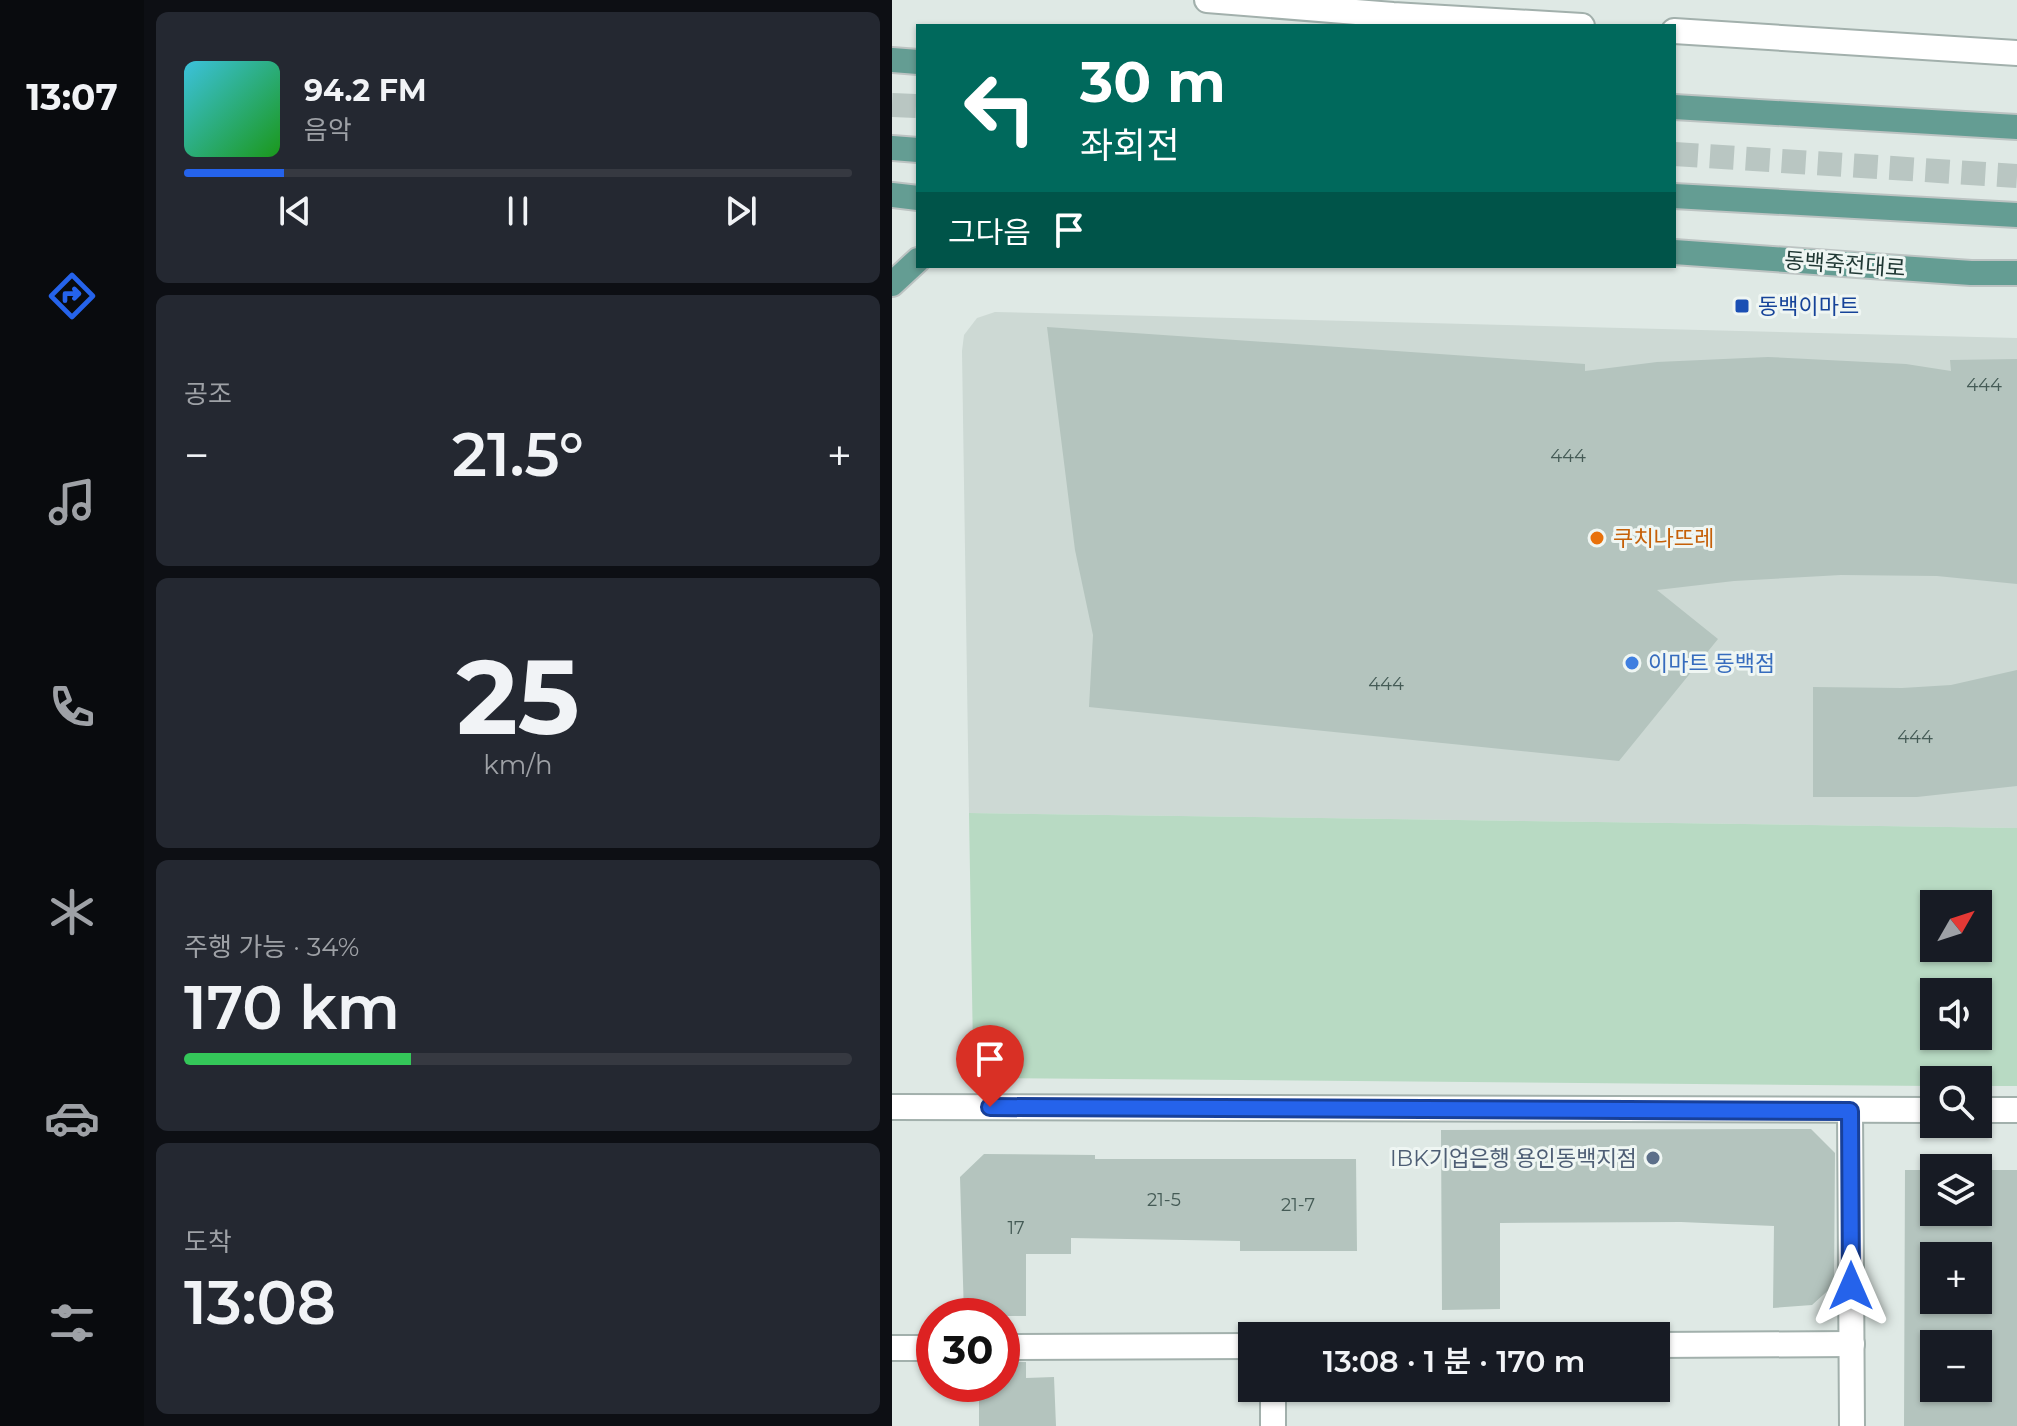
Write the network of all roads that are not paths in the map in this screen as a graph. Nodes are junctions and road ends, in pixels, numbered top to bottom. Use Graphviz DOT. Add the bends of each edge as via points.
graph roads {
  1 [pos="1207,0"];
  2 [pos="1548,24"];
  3 [pos="1676,31"];
  4 [pos="2017,53"];
  5 [pos="892,60"];
  6 [pos="916,62"];
  7 [pos="1676,107"];
  8 [pos="2017,127"];
  9 [pos="892,148"];
  10 [pos="916,150"];
  11 [pos="892,195"];
  12 [pos="1676,196"];
  13 [pos="916,198"];
  14 [pos="2017,215"];
  15 [pos="1676,252"];
  16 [pos="916,262"];
  17 [pos="2017,273"];
  18 [pos="892,284"];
  19 [pos="892,1107"];
  20 [pos="1920,1110"];
  21 [pos="1992,1110"];
  22 [pos="2017,1110"];
  23 [pos="1850,1111"];
  24 [pos="1852,1344"];
  25 [pos="1670,1345"];
  26 [pos="1238,1346"];
  27 [pos="1020,1347"];
  28 [pos="892,1348"];
  29 [pos="916,1348"];
  30 [pos="1273,1402"];
  31 [pos="1273,1426"];
  32 [pos="1852,1426"];
  1 -- 2 [label="street"];
  3 -- 4 [label="street"];
  5 -- 6 [label="main road"];
  7 -- 8 [label="main road"];
  9 -- 10 [label="main road"];
  11 -- 13 [label="main road"];
  12 -- 14 [label="main road"];
  15 -- 17 [label="main road, 동백죽전대로"];
  16 -- 18 [label="main road"];
  19 -- 23 [label="street"];
  20 -- 23 [label="street"];
  21 -- 22 [label="street"];
  23 -- 24 [label="street"];
  24 -- 25 [label="street"];
  24 -- 32 [label="street"];
  26 -- 27 [label="street"];
  28 -- 29 [label="street"];
  30 -- 31 [label="street"];
}
